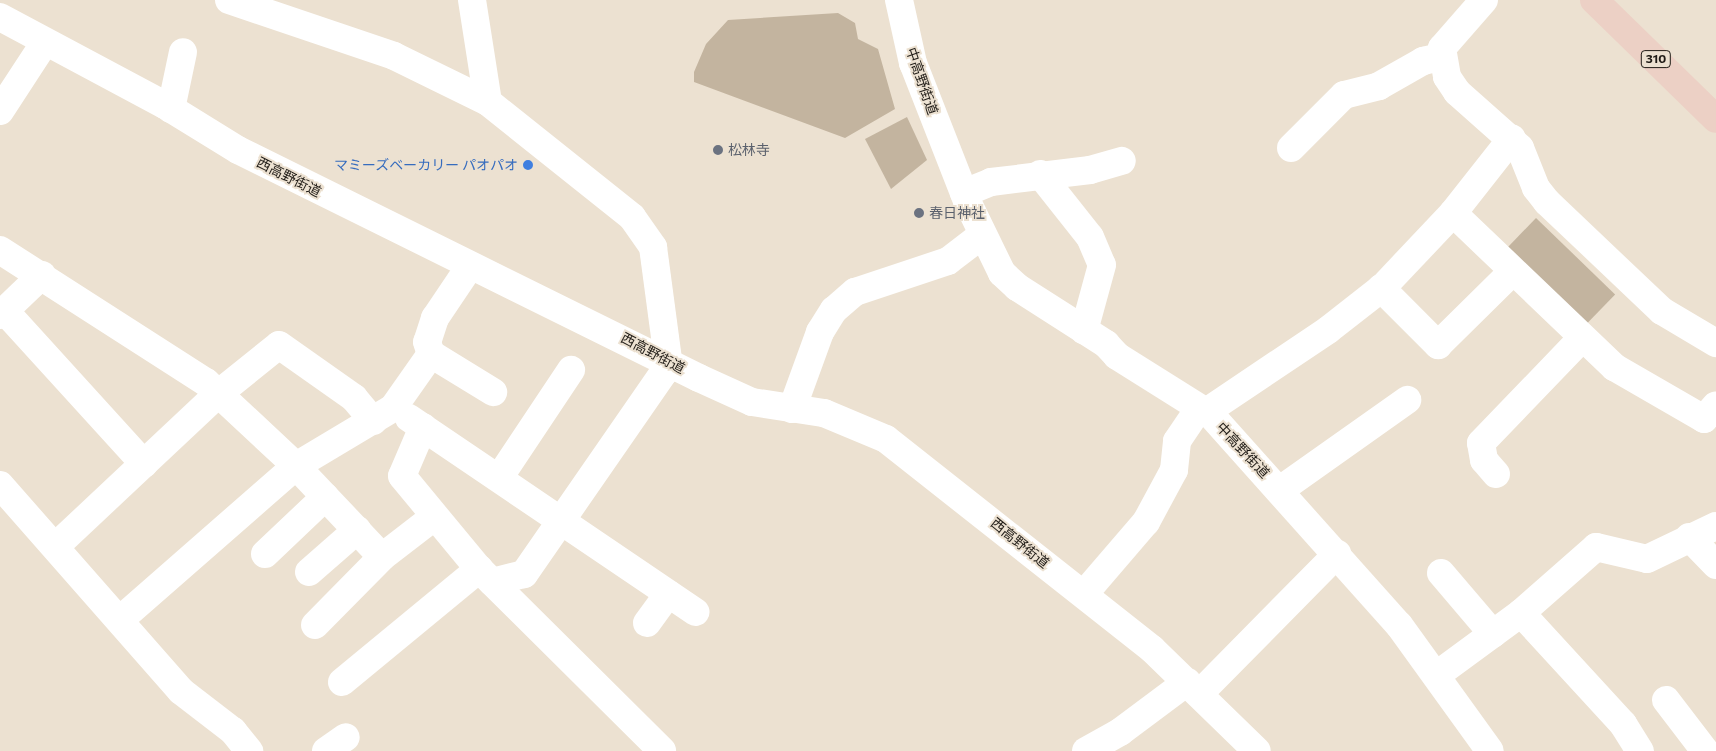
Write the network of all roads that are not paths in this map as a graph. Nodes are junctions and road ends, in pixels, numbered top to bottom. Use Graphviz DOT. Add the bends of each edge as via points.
graph roads {
  1 [pos="229,0"];
  2 [pos="472,0"];
  3 [pos="899,0"];
  4 [pos="1484,0"];
  5 [pos="1594,0"];
  6 [pos="0,17"];
  7 [pos="45,42"];
  8 [pos="183,52"];
  9 [pos="1441,57"];
  10 [pos="488,102"];
  11 [pos="171,109"];
  12 [pos="0,111"];
  13 [pos="1716,119"];
  14 [pos="1512,138"];
  15 [pos="1291,148"];
  16 [pos="1122,161"];
  17 [pos="1040,174"];
  18 [pos="964,194"];
  19 [pos="1453,213"];
  20 [pos="982,235"];
  21 [pos="0,250"];
  22 [pos="470,266"];
  23 [pos="1514,271"];
  24 [pos="42,275"];
  25 [pos="1381,288"];
  26 [pos="2,312"];
  27 [pos="1084,331"];
  28 [pos="1582,338"];
  29 [pos="1716,343"];
  30 [pos="432,354"];
  31 [pos="668,358"];
  32 [pos="572,370"];
  33 [pos="493,392"];
  34 [pos="218,394"];
  35 [pos="1408,400"];
  36 [pos="1716,405"];
  37 [pos="792,409"];
  38 [pos="1206,412"];
  39 [pos="383,415"];
  40 [pos="423,427"];
  41 [pos="144,464"];
  42 [pos="296,466"];
  43 [pos="1496,474"];
  44 [pos="499,478"];
  45 [pos="0,485"];
  46 [pos="1280,490"];
  47 [pos="325,497"];
  48 [pos="434,517"];
  49 [pos="563,521"];
  50 [pos="1716,526"];
  51 [pos="357,530"];
  52 [pos="1689,537"];
  53 [pos="56,546"];
  54 [pos="265,554"];
  55 [pos="1337,554"];
  56 [pos="382,557"];
  57 [pos="1716,565"];
  58 [pos="309,572"];
  59 [pos="1441,573"];
  60 [pos="485,575"];
  61 [pos="668,594"];
  62 [pos="1084,594"];
  63 [pos="696,612"];
  64 [pos="1522,613"];
  65 [pos="120,619"];
  66 [pos="647,622"];
  67 [pos="315,624"];
  68 [pos="1493,634"];
  69 [pos="1438,674"];
  70 [pos="342,682"];
  71 [pos="1193,688"];
  72 [pos="1666,700"];
  73 [pos="249,751"];
  74 [pos="662,751"];
  75 [pos="1086,751"];
  76 [pos="1257,751"];
  77 [pos="1490,751"];
  78 [pos="1640,751"];
  79 [pos="1705,751"];
  1 -- 10 [label="street" via="394,56"];
  2 -- 10 [label="street"];
  3 -- 18 [label="street, 中高野街道" via="914,64"];
  4 -- 9 [label="street" via="1442,48"];
  5 -- 13 [label="highway, 310"];
  6 -- 7 [label="street, 西高野街道"];
  7 -- 11 [label="street, 西高野街道"];
  7 -- 12 [label="street"];
  8 -- 11 [label="street"];
  9 -- 14 [label="street" via="1456,92"];
  9 -- 15 [label="street" via="1423,61 1379,86 1344,96"];
  10 -- 31 [label="street" via="645,231 658,264"];
  11 -- 22 [label="street, 西高野街道" via="238,150"];
  14 -- 19 [label="street"];
  14 -- 29 [label="street" via="1547,202 1662,311"];
  16 -- 17 [label="street" via="1090,170"];
  17 -- 18 [label="street" via="991,182"];
  17 -- 27 [label="street" via="1090,237 1102,265"];
  18 -- 20 [label="street, 中高野街道"];
  19 -- 23 [label="street"];
  19 -- 25 [label="street"];
  20 -- 27 [label="street, 中高野街道" via="1002,272 1017,287"];
  20 -- 37 [label="street" via="948,261 855,292 834,310 820,332"];
  21 -- 24 [label="street"];
  22 -- 30 [label="street" via="435,318 427,342"];
  22 -- 31 [label="street, 西高野街道"];
  23 -- 25 [label="street" via="1438,345"];
  23 -- 28 [label="street"];
  24 -- 26 [label="street"];
  24 -- 34 [label="street" via="156,346"];
  25 -- 38 [label="street" via="1328,330"];
  26 -- 41 [label="street"];
  27 -- 38 [label="street, 中高野街道"];
  28 -- 36 [label="street" via="1614,367 1704,419"];
  28 -- 43 [label="street" via="1480,443 1484,460"];
  30 -- 33 [label="street"];
  30 -- 39 [label="street"];
  31 -- 37 [label="street, 西高野街道" via="752,402"];
  31 -- 49 [label="street" via="654,387"];
  32 -- 44 [label="street"];
  34 -- 39 [label="street" via="280,345"];
  34 -- 41 [label="street"];
  34 -- 42 [label="street"];
  35 -- 46 [label="street"];
  37 -- 62 [label="street, 西高野街道" via="847,420 886,439"];
  38 -- 46 [label="street, 中高野街道"];
  38 -- 62 [label="street" via="1195,414 1177,441 1174,470 1146,522"];
  39 -- 40 [label="street"];
  39 -- 42 [label="street"];
  40 -- 44 [label="street"];
  40 -- 48 [label="street" via="402,476"];
  41 -- 53 [label="street"];
  42 -- 47 [label="street"];
  42 -- 65 [label="street"];
  44 -- 49 [label="street"];
  45 -- 53 [label="street"];
  46 -- 55 [label="street, 中高野街道"];
  47 -- 51 [label="street"];
  47 -- 54 [label="street"];
  48 -- 56 [label="street"];
  48 -- 60 [label="street"];
  49 -- 60 [label="street" via="524,574"];
  49 -- 61 [label="street"];
  50 -- 52 [label="street"];
  51 -- 56 [label="street"];
  51 -- 58 [label="street"];
  52 -- 57 [label="street"];
  52 -- 64 [label="street" via="1647,559 1596,547"];
  53 -- 65 [label="street"];
  55 -- 69 [label="street, 中高野街道"];
  55 -- 71 [label="street"];
  56 -- 67 [label="street"];
  59 -- 68 [label="street"];
  60 -- 70 [label="street"];
  60 -- 74 [label="street"];
  61 -- 63 [label="street"];
  61 -- 66 [label="street"];
  62 -- 71 [label="street, 西高野街道"];
  64 -- 68 [label="street"];
  64 -- 78 [label="street" via="1623,724"];
  65 -- 73 [label="street" via="181,691 233,731"];
  68 -- 69 [label="street"];
  69 -- 77 [label="street, 中高野街道"];
  71 -- 75 [label="street"];
  71 -- 76 [label="street, 西高野街道"];
  72 -- 79 [label="street"];
}
